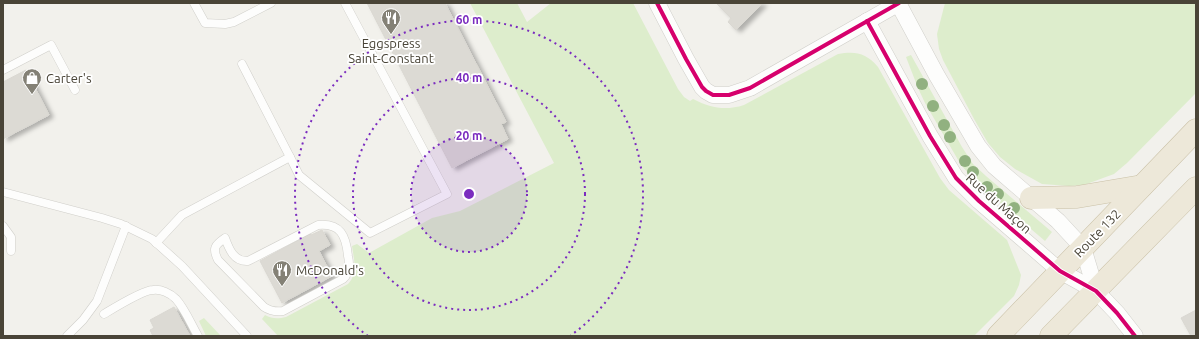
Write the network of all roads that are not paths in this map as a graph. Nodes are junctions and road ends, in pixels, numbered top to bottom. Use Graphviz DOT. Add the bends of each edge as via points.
graph roads {
  1 [pos="194,3"];
  2 [pos="271,3"];
  3 [pos="345,3"];
  4 [pos="657,3"];
  5 [pos="898,3"];
  6 [pos="866,21"];
  7 [pos="242,64"];
  8 [pos="3,70"];
  9 [pos="75,90"];
  10 [pos="1196,130"];
  11 [pos="290,157"];
  12 [pos="1142,186"];
  13 [pos="1196,188"];
  14 [pos="3,192"];
  15 [pos="1031,198"];
  16 [pos="3,226"];
  17 [pos="126,226"];
  18 [pos="225,238"];
  19 [pos="156,243"];
  20 [pos="1083,248"];
  21 [pos="11,251"];
  22 [pos="1060,271"];
  23 [pos="1096,291"];
  24 [pos="104,314"];
  25 [pos="68,336"];
  26 [pos="198,336"];
  27 [pos="247,336"];
  28 [pos="998,336"];
  29 [pos="1051,336"];
  30 [pos="1135,336"];
  1 -- 2 [label="lane" via="205,23 224,24 234,22"];
  3 -- 11 [label="lane" via="447,194 370,233 300,175"];
  4 -- 6 [label="street, Rue du Maçon" via="702,86 713,95 720,96 750,88"];
  5 -- 6 [label="street, Rue du Maçon"];
  5 -- 15 [label="street, Rue du Maçon" via="978,146 994,166"];
  6 -- 22 [label="street, Rue du Maçon" via="956,178"];
  7 -- 11 [label="lane"];
  8 -- 9 [label="lane" via="51,45"];
  10 -- 12 [label="highway, Route 132"];
  11 -- 19 [label="lane" via="182,215"];
  12 -- 15 [label="highway" via="1077,196"];
  12 -- 20 [label="highway, Route 132"];
  13 -- 23 [label="highway"];
  14 -- 17 [label="lane"];
  15 -- 20 [label="street, Rue du Maçon"];
  16 -- 21 [label="lane" via="11,237"];
  17 -- 19 [label="lane"];
  17 -- 25 [label="lane" via="97,302"];
  18 -- 18 [label="lane" via="214,249 218,260 269,310 277,312 290,308 343,279 349,271 347,243 333,226 318,225 248,261 243,261 233,254"];
  19 -- 27 [label="lane" via="182,266"];
  20 -- 22 [label="highway, Route 132"];
  20 -- 23 [label="street, Rue du Maçon"];
  22 -- 23 [label="street, Rue du Maçon"];
  22 -- 28 [label="highway, Route 132"];
  23 -- 29 [label="highway"];
  23 -- 30 [label="street"];
  24 -- 26 [label="lane" via="132,298 153,290 163,291 176,299"];
}
